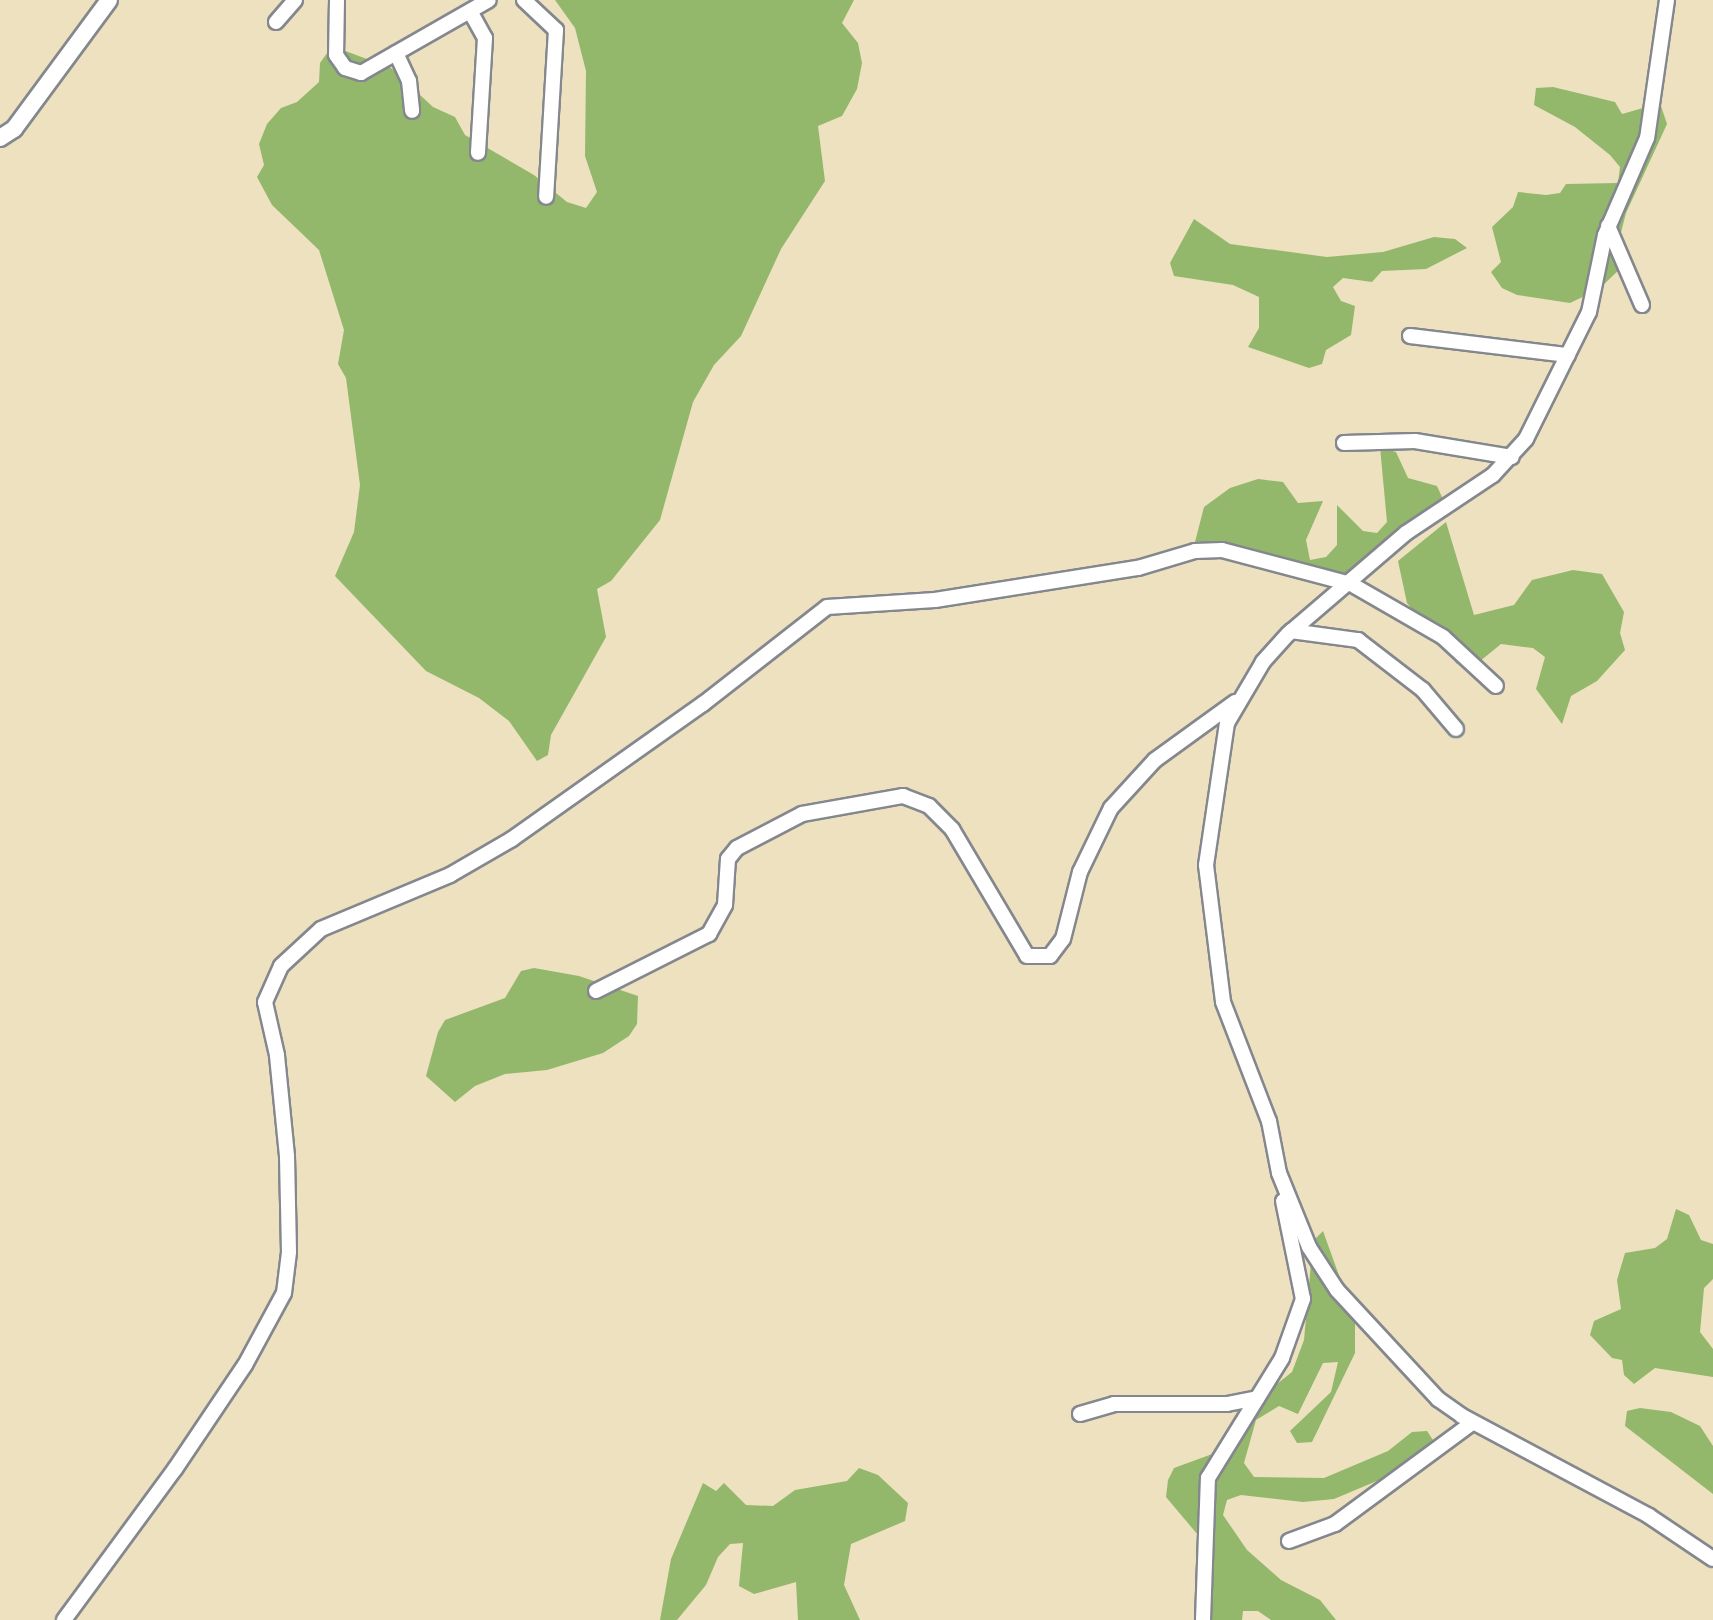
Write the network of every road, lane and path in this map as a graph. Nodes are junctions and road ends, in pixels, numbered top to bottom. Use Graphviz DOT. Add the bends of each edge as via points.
graph roads {
  1 [pos="109,0"];
  2 [pos="295,0"];
  3 [pos="337,0"];
  4 [pos="489,0"];
  5 [pos="524,0"];
  6 [pos="1667,0"];
  7 [pos="470,11"];
  8 [pos="276,22"];
  9 [pos="396,53"];
  10 [pos="412,111"];
  11 [pos="0,138"];
  12 [pos="478,153"];
  13 [pos="546,197"];
  14 [pos="1608,226"];
  15 [pos="1642,305"];
  16 [pos="1410,336"];
  17 [pos="1568,355"];
  18 [pos="1344,443"];
  19 [pos="1512,457"];
  20 [pos="1351,584"];
  21 [pos="1291,631"];
  22 [pos="1496,686"];
  23 [pos="1239,699"];
  24 [pos="1456,729"];
  25 [pos="596,991"];
  26 [pos="1279,1173"];
  27 [pos="1257,1398"];
  28 [pos="1080,1414"];
  29 [pos="1472,1423"];
  30 [pos="1289,1541"];
  31 [pos="1713,1559"];
  32 [pos="64,1620"];
  33 [pos="1203,1620"];
  1 -- 11 [label="main road" via="14,129"];
  2 -- 8 [label="street"];
  3 -- 9 [label="street" via="335,49 345,68 361,73"];
  4 -- 7 [label="street"];
  5 -- 13 [label="street" via="556,30"];
  6 -- 14 [label="street" via="1647,138"];
  7 -- 9 [label="street"];
  7 -- 12 [label="street" via="485,38"];
  9 -- 10 [label="street" via="409,81"];
  14 -- 15 [label="street"];
  14 -- 17 [label="street" via="1589,312"];
  16 -- 17 [label="street"];
  17 -- 19 [label="street"];
  18 -- 19 [label="street" via="1415,441"];
  19 -- 20 [label="street" via="1406,533"];
  20 -- 21 [label="street"];
  20 -- 22 [label="street" via="1443,637"];
  20 -- 32 [label="street" via="1206,550 1138,568 935,600 827,607 703,704 512,839 450,875 344,915 302,944 270,982 265,1002 277,1055 287,1156 284,1293 245,1365"];
  21 -- 23 [label="street"];
  21 -- 24 [label="street" via="1358,640 1423,690"];
  23 -- 25 [label="street" via="1155,760 1111,808 1080,872 1063,939 1050,956 1027,956 952,829 929,806 903,796 802,814 751,838 728,859 725,905 709,934"];
  23 -- 26 [label="street" via="1227,723 1206,865 1207,892 1223,1002 1269,1121"];
  26 -- 27 [label="street" via="1303,1299 1292,1336"];
  26 -- 29 [label="street" via="1309,1247 1337,1290 1438,1399"];
  27 -- 28 [label="street" via="1227,1404 1114,1404"];
  27 -- 33 [label="street" via="1208,1478"];
  29 -- 30 [label="street" via="1335,1524"];
  29 -- 31 [label="street" via="1649,1516"];
}
